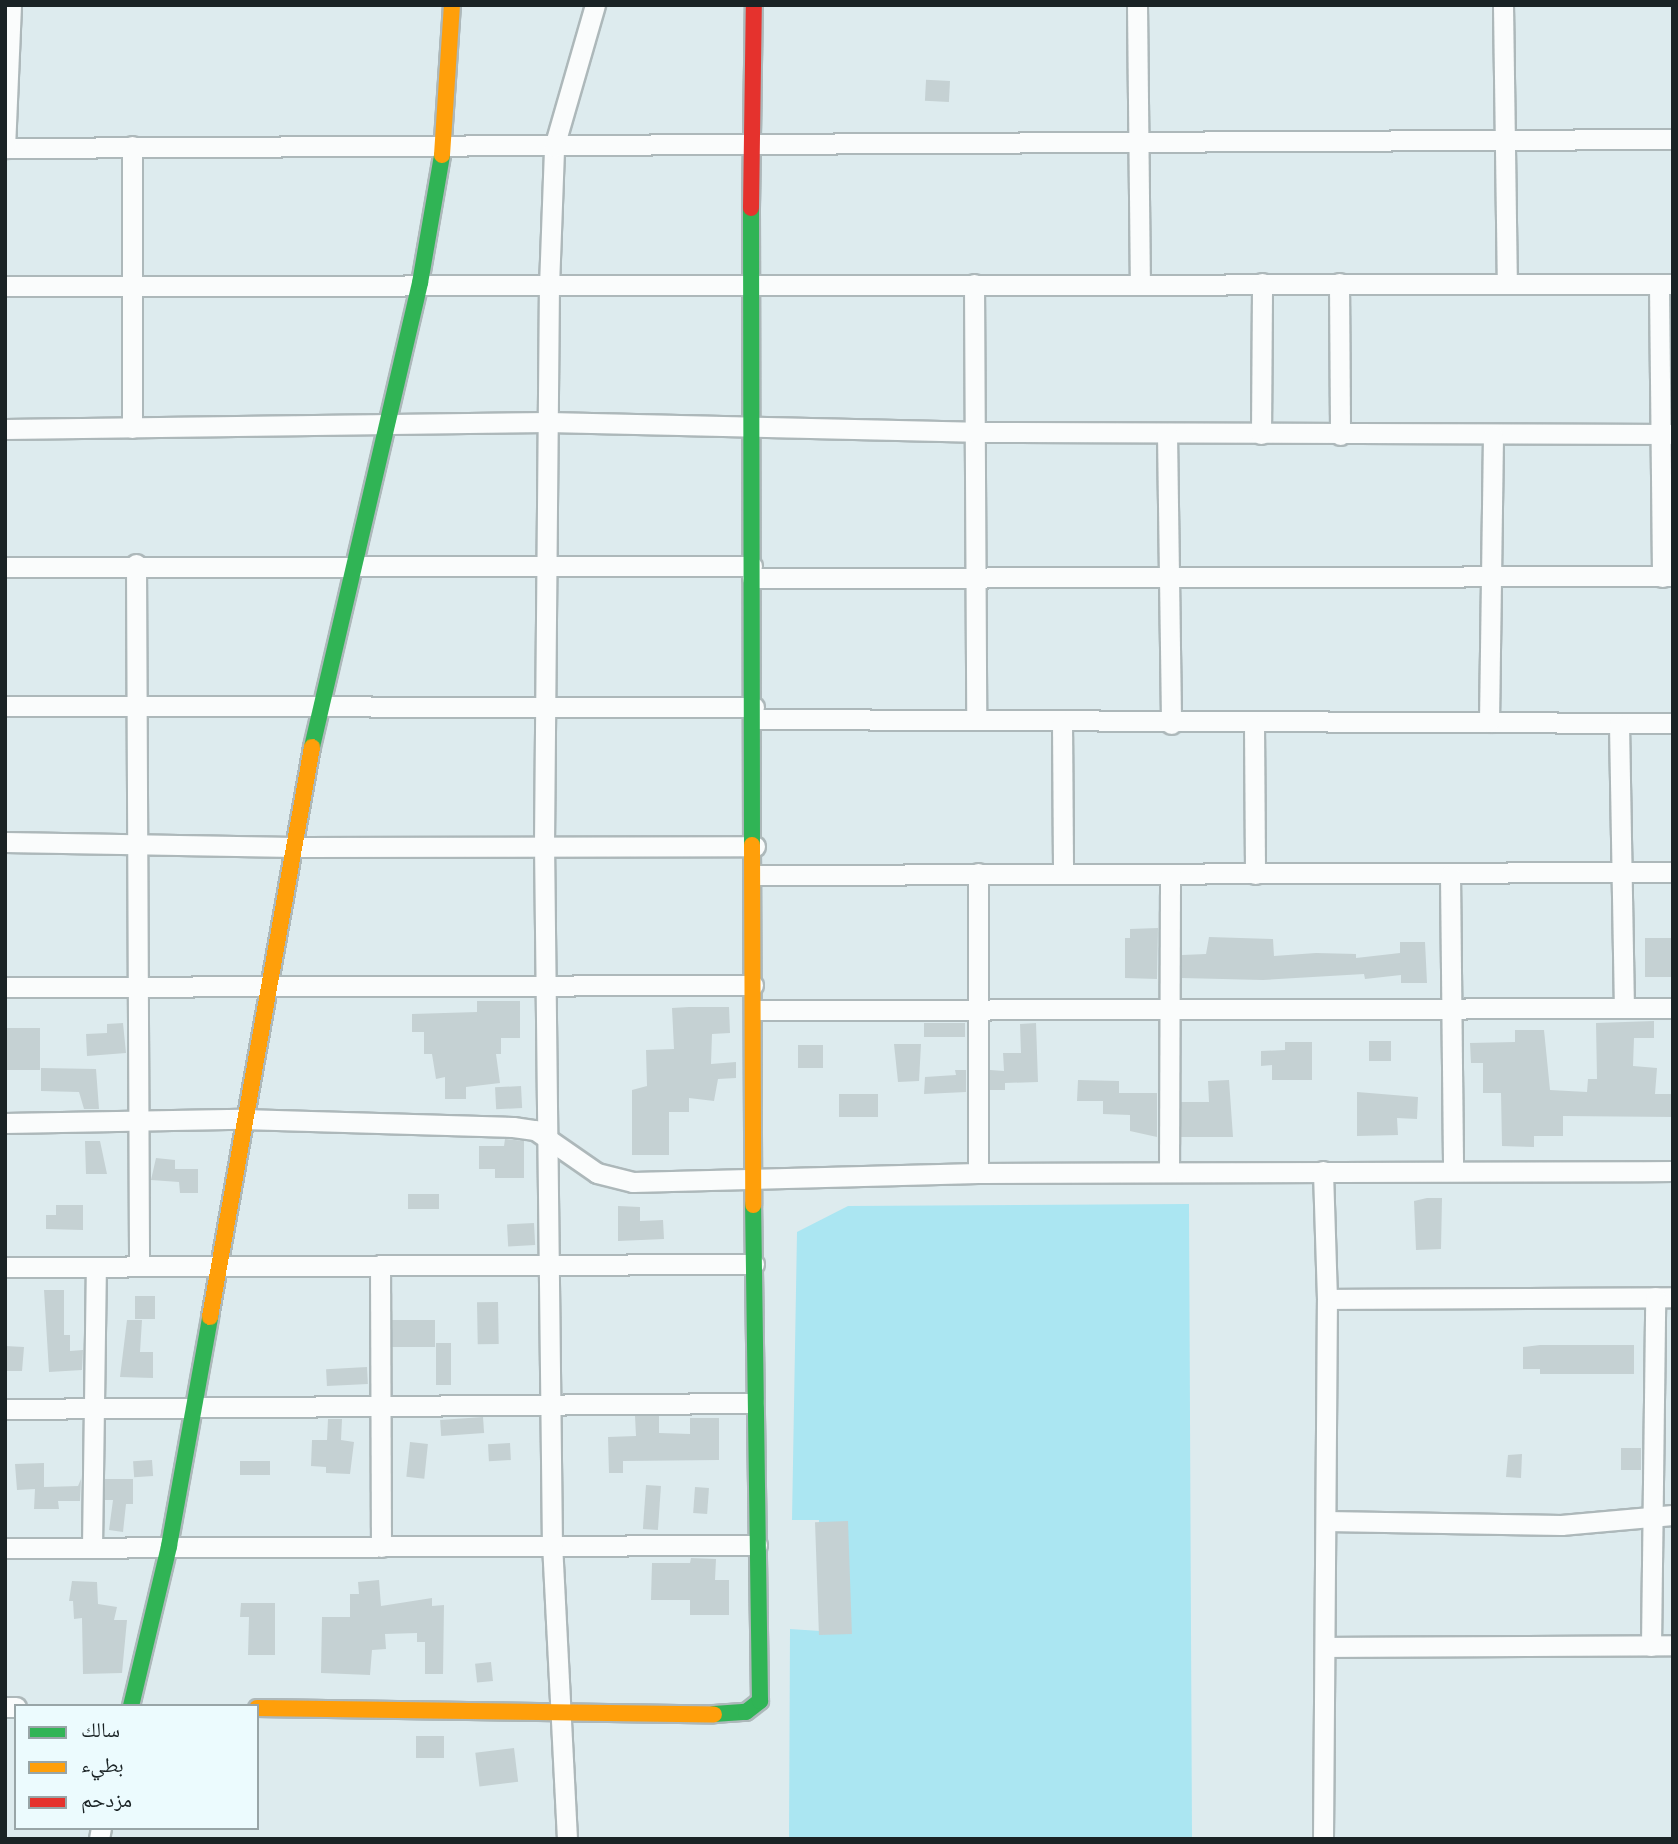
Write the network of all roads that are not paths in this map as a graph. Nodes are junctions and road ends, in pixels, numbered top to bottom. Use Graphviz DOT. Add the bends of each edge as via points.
graph roads {
  1 [pos="11,5"];
  2 [pos="453,5"];
  3 [pos="595,5"];
  4 [pos="754,5"];
  5 [pos="1137,5"];
  6 [pos="1503,5"];
  7 [pos="1140,139"];
  8 [pos="1673,139"];
  9 [pos="1505,141"];
  10 [pos="752,145"];
  11 [pos="132,146"];
  12 [pos="444,146"];
  13 [pos="554,147"];
  14 [pos="5,148"];
  15 [pos="1140,283"];
  16 [pos="1262,283"];
  17 [pos="1507,283"];
  18 [pos="131,284"];
  19 [pos="420,284"];
  20 [pos="974,284"];
  21 [pos="1339,284"];
  22 [pos="549,285"];
  23 [pos="750,285"];
  24 [pos="1666,285"];
  25 [pos="5,286"];
  26 [pos="548,422"];
  27 [pos="390,423"];
  28 [pos="754,426"];
  29 [pos="132,428"];
  30 [pos="5,429"];
  31 [pos="974,432"];
  32 [pos="1167,433"];
  33 [pos="1261,434"];
  34 [pos="1668,434"];
  35 [pos="1340,435"];
  36 [pos="1493,436"];
  37 [pos="5,556"];
  38 [pos="357,564"];
  39 [pos="548,564"];
  40 [pos="136,565"];
  41 [pos="5,567"];
  42 [pos="752,572"];
  43 [pos="1489,575"];
  44 [pos="1168,576"];
  45 [pos="1668,577"];
  46 [pos="975,578"];
  47 [pos="320,703"];
  48 [pos="5,706"];
  49 [pos="134,706"];
  50 [pos="547,706"];
  51 [pos="754,713"];
  52 [pos="976,720"];
  53 [pos="1062,722"];
  54 [pos="1489,722"];
  55 [pos="1673,723"];
  56 [pos="1171,724"];
  57 [pos="1619,724"];
  58 [pos="1254,725"];
  59 [pos="5,842"];
  60 [pos="135,842"];
  61 [pos="544,844"];
  62 [pos="755,846"];
  63 [pos="294,847"];
  64 [pos="1063,872"];
  65 [pos="1620,872"];
  66 [pos="1673,872"];
  67 [pos="978,873"];
  68 [pos="1170,874"];
  69 [pos="1255,874"];
  70 [pos="755,875"];
  71 [pos="1450,875"];
  72 [pos="547,985"];
  73 [pos="753,985"];
  74 [pos="136,986"];
  75 [pos="5,987"];
  76 [pos="266,987"];
  77 [pos="1624,1008"];
  78 [pos="1673,1008"];
  79 [pos="1452,1009"];
  80 [pos="755,1010"];
  81 [pos="977,1010"];
  82 [pos="1169,1010"];
  83 [pos="242,1119"];
  84 [pos="139,1122"];
  85 [pos="5,1123"];
  86 [pos="550,1141"];
  87 [pos="1323,1171"];
  88 [pos="1453,1171"];
  89 [pos="1673,1171"];
  90 [pos="1169,1172"];
  91 [pos="978,1173"];
  92 [pos="754,1181"];
  93 [pos="754,1264"];
  94 [pos="139,1265"];
  95 [pos="220,1265"];
  96 [pos="380,1265"];
  97 [pos="551,1266"];
  98 [pos="5,1267"];
  99 [pos="96,1267"];
  100 [pos="1664,1297"];
  101 [pos="1327,1298"];
  102 [pos="754,1403"];
  103 [pos="194,1405"];
  104 [pos="378,1405"];
  105 [pos="93,1406"];
  106 [pos="550,1406"];
  107 [pos="5,1409"];
  108 [pos="1664,1517"];
  109 [pos="1326,1521"];
  110 [pos="757,1545"];
  111 [pos="169,1546"];
  112 [pos="92,1547"];
  113 [pos="552,1547"];
  114 [pos="5,1548"];
  115 [pos="381,1548"];
  116 [pos="1673,1645"];
  117 [pos="1651,1646"];
  118 [pos="1326,1647"];
  119 [pos="131,1704"];
  120 [pos="259,1709"];
  121 [pos="560,1713"];
  122 [pos="567,1839"];
  123 [pos="1323,1839"];
  1 -- 14 [label="street"];
  2 -- 12 [label="street"];
  3 -- 13 [label="street"];
  4 -- 10 [label="street"];
  5 -- 7 [label="street"];
  6 -- 9 [label="street"];
  7 -- 9 [label="street"];
  7 -- 10 [label="street"];
  7 -- 15 [label="street"];
  8 -- 9 [label="street"];
  9 -- 17 [label="street"];
  10 -- 13 [label="street"];
  10 -- 23 [label="street"];
  11 -- 12 [label="street"];
  11 -- 14 [label="street"];
  11 -- 18 [label="street"];
  12 -- 13 [label="street"];
  12 -- 19 [label="street"];
  13 -- 22 [label="street"];
  15 -- 16 [label="street"];
  15 -- 20 [label="street"];
  16 -- 21 [label="street"];
  16 -- 33 [label="street"];
  17 -- 21 [label="street"];
  17 -- 24 [label="street"];
  18 -- 19 [label="street"];
  18 -- 25 [label="street"];
  18 -- 29 [label="street"];
  19 -- 22 [label="street"];
  19 -- 27 [label="street"];
  20 -- 23 [label="street"];
  20 -- 31 [label="street"];
  21 -- 35 [label="street"];
  22 -- 23 [label="street"];
  22 -- 26 [label="street"];
  23 -- 28 [label="street"];
  24 -- 34 [label="street"];
  26 -- 27 [label="street"];
  26 -- 28 [label="street"];
  26 -- 39 [label="street"];
  27 -- 29 [label="street"];
  27 -- 38 [label="street"];
  28 -- 31 [label="street"];
  28 -- 42 [label="street"];
  29 -- 30 [label="street"];
  31 -- 32 [label="street"];
  31 -- 46 [label="street"];
  32 -- 33 [label="street"];
  32 -- 44 [label="street"];
  33 -- 35 [label="street"];
  34 -- 36 [label="street"];
  34 -- 45 [label="street"];
  35 -- 36 [label="street"];
  36 -- 43 [label="street"];
  37 -- 41 [label="street"];
  38 -- 39 [label="street"];
  38 -- 40 [label="street"];
  38 -- 47 [label="street"];
  39 -- 42 [label="street"];
  39 -- 50 [label="street"];
  40 -- 41 [label="street"];
  40 -- 49 [label="street"];
  42 -- 46 [label="street"];
  42 -- 51 [label="street"];
  43 -- 44 [label="street"];
  43 -- 45 [label="street"];
  43 -- 54 [label="street"];
  44 -- 46 [label="street"];
  44 -- 56 [label="street"];
  46 -- 52 [label="street"];
  47 -- 49 [label="street"];
  47 -- 50 [label="street"];
  47 -- 63 [label="street"];
  48 -- 49 [label="street"];
  49 -- 60 [label="street"];
  50 -- 51 [label="street"];
  50 -- 61 [label="street"];
  51 -- 52 [label="street"];
  51 -- 62 [label="street"];
  52 -- 53 [label="street"];
  53 -- 56 [label="street"];
  53 -- 64 [label="street"];
  54 -- 57 [label="street"];
  54 -- 58 [label="street"];
  55 -- 57 [label="street"];
  56 -- 58 [label="street"];
  57 -- 65 [label="street"];
  58 -- 69 [label="street"];
  59 -- 60 [label="street"];
  60 -- 63 [label="street"];
  60 -- 74 [label="street"];
  61 -- 62 [label="street"];
  61 -- 63 [label="street"];
  61 -- 72 [label="street"];
  62 -- 70 [label="street"];
  63 -- 76 [label="street"];
  64 -- 67 [label="street"];
  64 -- 68 [label="street"];
  65 -- 66 [label="street"];
  65 -- 71 [label="street"];
  65 -- 77 [label="street"];
  67 -- 70 [label="street"];
  67 -- 81 [label="street"];
  68 -- 69 [label="street"];
  68 -- 82 [label="street"];
  69 -- 71 [label="street"];
  70 -- 73 [label="street"];
  71 -- 79 [label="street"];
  72 -- 73 [label="street"];
  72 -- 76 [label="street"];
  72 -- 86 [label="street"];
  73 -- 80 [label="street"];
  74 -- 75 [label="street"];
  74 -- 76 [label="street"];
  74 -- 84 [label="street"];
  76 -- 83 [label="street"];
  77 -- 78 [label="street"];
  77 -- 79 [label="street"];
  79 -- 82 [label="street"];
  79 -- 88 [label="street"];
  80 -- 81 [label="street"];
  80 -- 92 [label="street"];
  81 -- 82 [label="street"];
  81 -- 91 [label="street"];
  82 -- 90 [label="street"];
  83 -- 84 [label="street"];
  83 -- 86 [label="street" via="513,1126 535,1130"];
  83 -- 95 [label="street"];
  84 -- 85 [label="street"];
  84 -- 94 [label="street"];
  86 -- 92 [label="street" via="613,1180"];
  86 -- 97 [label="street"];
  87 -- 88 [label="street"];
  87 -- 90 [label="street"];
  87 -- 101 [label="street"];
  88 -- 89 [label="street"];
  90 -- 91 [label="street"];
  91 -- 92 [label="street"];
  92 -- 93 [label="street"];
  93 -- 97 [label="street"];
  93 -- 102 [label="street"];
  94 -- 95 [label="street"];
  94 -- 99 [label="street"];
  95 -- 96 [label="street"];
  95 -- 103 [label="street"];
  96 -- 97 [label="street"];
  96 -- 104 [label="street"];
  97 -- 106 [label="street"];
  98 -- 99 [label="street"];
  99 -- 105 [label="street"];
  100 -- 101 [label="street"];
  100 -- 108 [label="street"];
  101 -- 109 [label="street"];
  102 -- 106 [label="street"];
  102 -- 110 [label="street"];
  103 -- 104 [label="street"];
  103 -- 105 [label="street"];
  103 -- 111 [label="street"];
  104 -- 106 [label="street"];
  104 -- 115 [label="street"];
  105 -- 107 [label="street"];
  105 -- 112 [label="street"];
  106 -- 113 [label="street"];
  108 -- 109 [label="street" via="1561,1525"];
  108 -- 117 [label="street"];
  109 -- 118 [label="street"];
  110 -- 113 [label="street"];
  110 -- 121 [label="street" via="761,1686 755,1708 725,1714"];
  111 -- 112 [label="street"];
  111 -- 115 [label="street"];
  111 -- 119 [label="street"];
  112 -- 114 [label="street"];
  113 -- 115 [label="street"];
  113 -- 121 [label="street"];
  116 -- 117 [label="street"];
  117 -- 118 [label="street"];
  118 -- 123 [label="street"];
  120 -- 121 [label="street"];
  121 -- 122 [label="street"];
}
